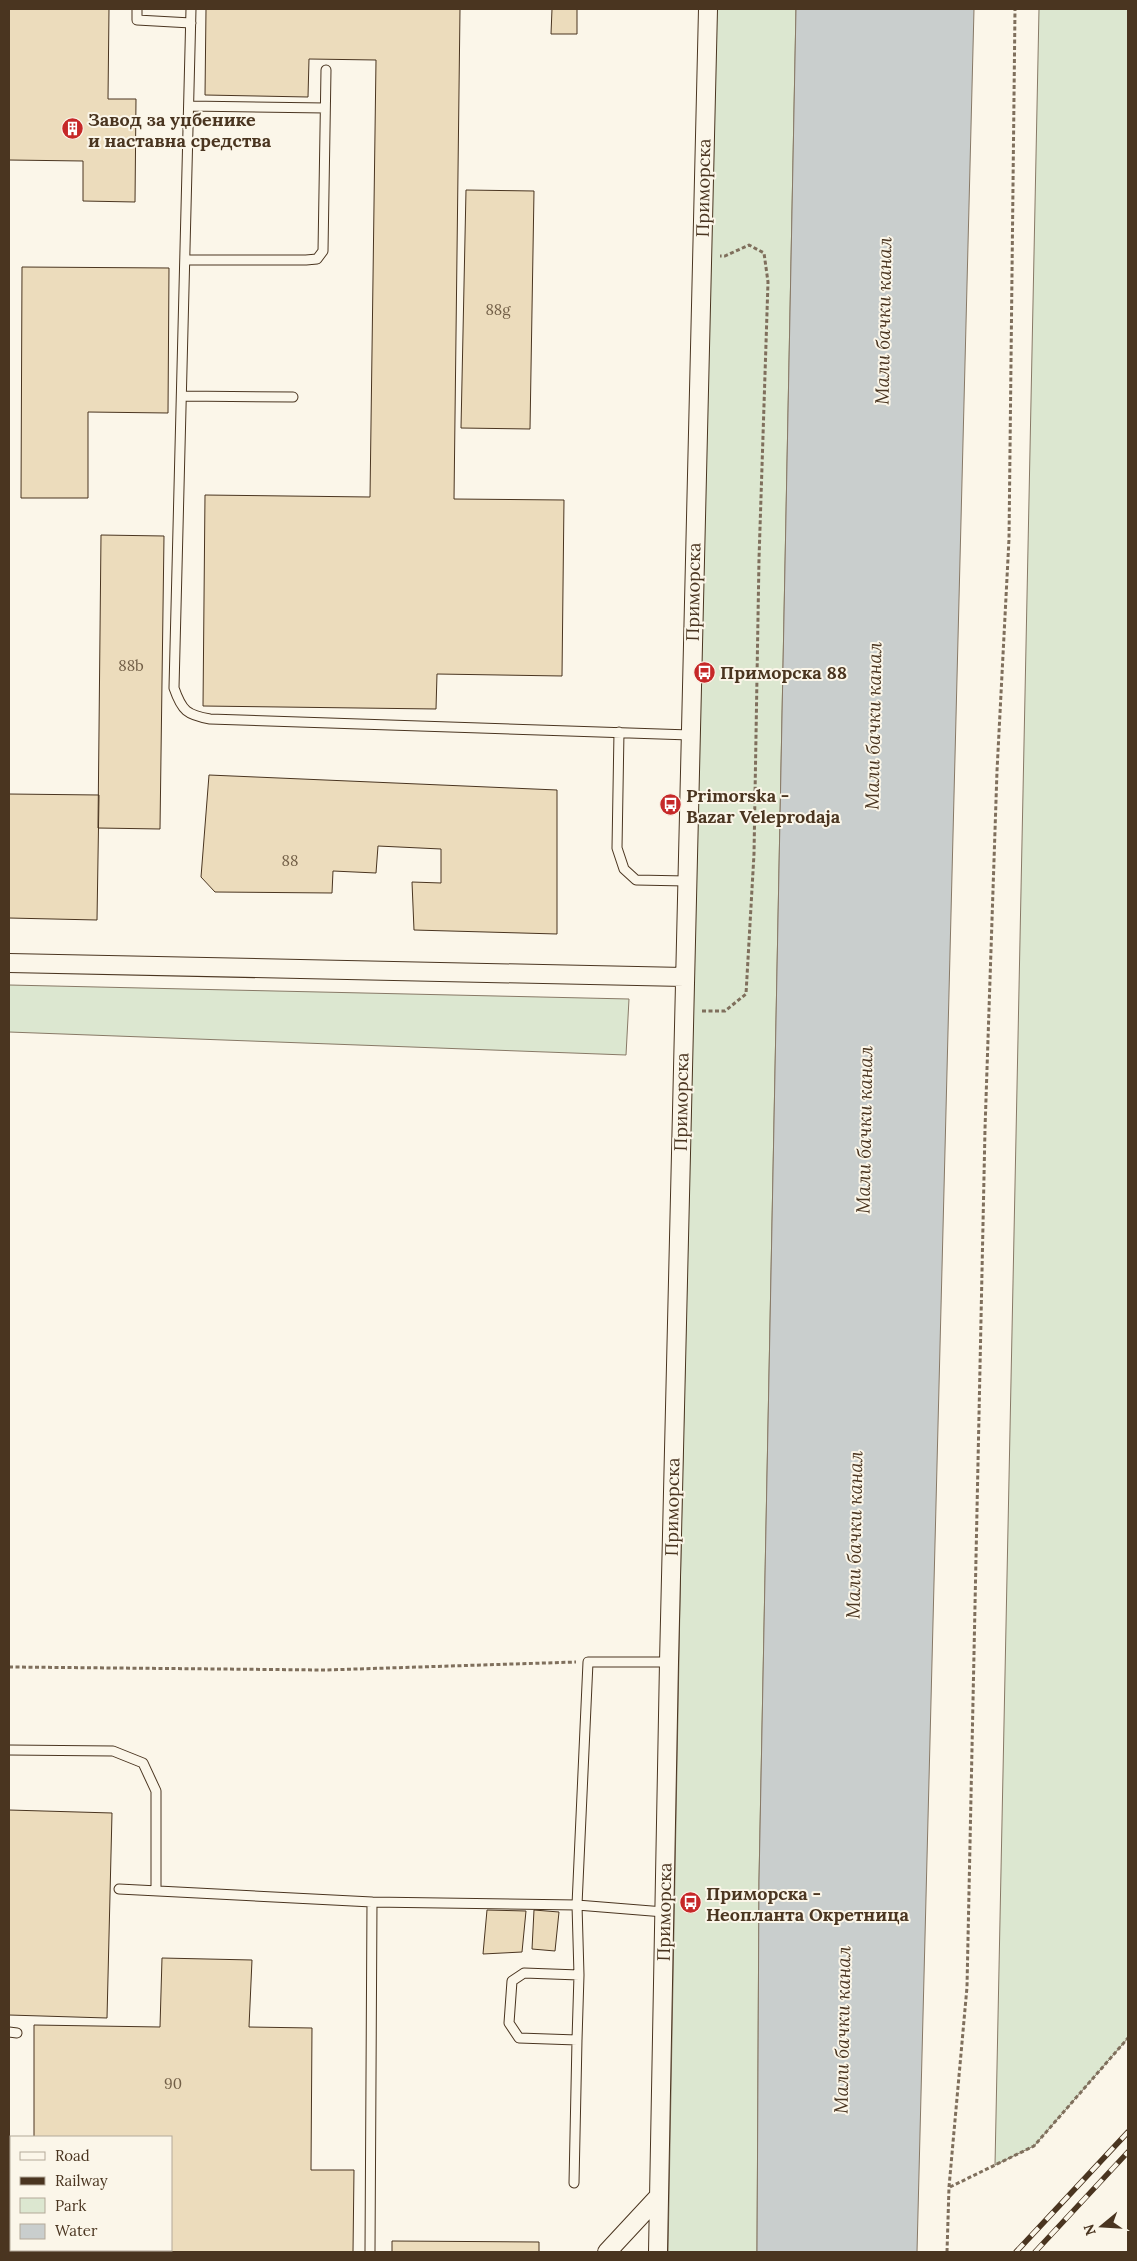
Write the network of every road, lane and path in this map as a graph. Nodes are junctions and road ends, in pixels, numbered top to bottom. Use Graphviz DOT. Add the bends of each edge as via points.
graph roads {
  1 [pos="137,9"];
  2 [pos="191,9"];
  3 [pos="708,9"];
  4 [pos="1015,9"];
  5 [pos="191,22"];
  6 [pos="326,70"];
  7 [pos="189,106"];
  8 [pos="325,108"];
  9 [pos="702,256"];
  10 [pos="186,260"];
  11 [pos="182,396"];
  12 [pos="294,397"];
  13 [pos="619,732"];
  14 [pos="690,735"];
  15 [pos="686,881"];
  16 [pos="9,963"];
  17 [pos="684,977"];
  18 [pos="683,1010"];
  19 [pos="588,1662"];
  20 [pos="669,1662"];
  21 [pos="9,1667"];
  22 [pos="9,1750"];
  23 [pos="119,1889"];
  24 [pos="156,1890"];
  25 [pos="372,1902"];
  26 [pos="578,1905"];
  27 [pos="664,1912"];
  28 [pos="579,1975"];
  29 [pos="1128,2038"];
  30 [pos="577,2040"];
  31 [pos="574,2182"];
  32 [pos="949,2187"];
  33 [pos="658,2196"];
  34 [pos="370,2252"];
  35 [pos="607,2252"];
  36 [pos="658,2252"];
  37 [pos="947,2252"];
  1 -- 5 [label="lane" via="137,20"];
  2 -- 5 [label="lane"];
  3 -- 9 [label="street, Приморска"];
  4 -- 32 [label="path" via="1009,539 996,771 985,1119 967,1987"];
  5 -- 7 [label="lane"];
  6 -- 8 [label="lane"];
  7 -- 8 [label="lane"];
  7 -- 10 [label="lane"];
  8 -- 10 [label="lane" via="324,251 317,259"];
  9 -- 14 [label="street, Приморска"];
  9 -- 18 [label="path" via="725,256 749,245 764,253 768,282 754,854 746,994 725,1011"];
  10 -- 11 [label="lane"];
  11 -- 12 [label="lane"];
  11 -- 13 [label="lane" via="174,688 180,704 191,715 210,719"];
  13 -- 14 [label="lane"];
  13 -- 15 [label="lane" via="617,848 624,869 636,880"];
  14 -- 15 [label="street, Приморска"];
  15 -- 17 [label="street, Приморска"];
  16 -- 17 [label="street"];
  17 -- 18 [label="street, Приморска"];
  18 -- 20 [label="street, Приморска"];
  19 -- 20 [label="lane"];
  19 -- 21 [label="path" via="325,1670"];
  19 -- 26 [label="lane"];
  20 -- 27 [label="street, Приморска"];
  22 -- 24 [label="lane" via="113,1751 144,1763 156,1791"];
  23 -- 24 [label="lane"];
  24 -- 25 [label="lane"];
  25 -- 26 [label="lane"];
  25 -- 34 [label="lane"];
  26 -- 27 [label="lane"];
  26 -- 28 [label="lane"];
  27 -- 33 [label="street, Приморска"];
  28 -- 30 [label="lane"];
  28 -- 30 [label="lane" via="524,1973 512,1981 509,2023 518,2038"];
  29 -- 32 [label="path" via="1034,2146"];
  30 -- 31 [label="lane"];
  32 -- 37 [label="path"];
  33 -- 35 [label="street"];
  33 -- 36 [label="street, Приморска"];
}
